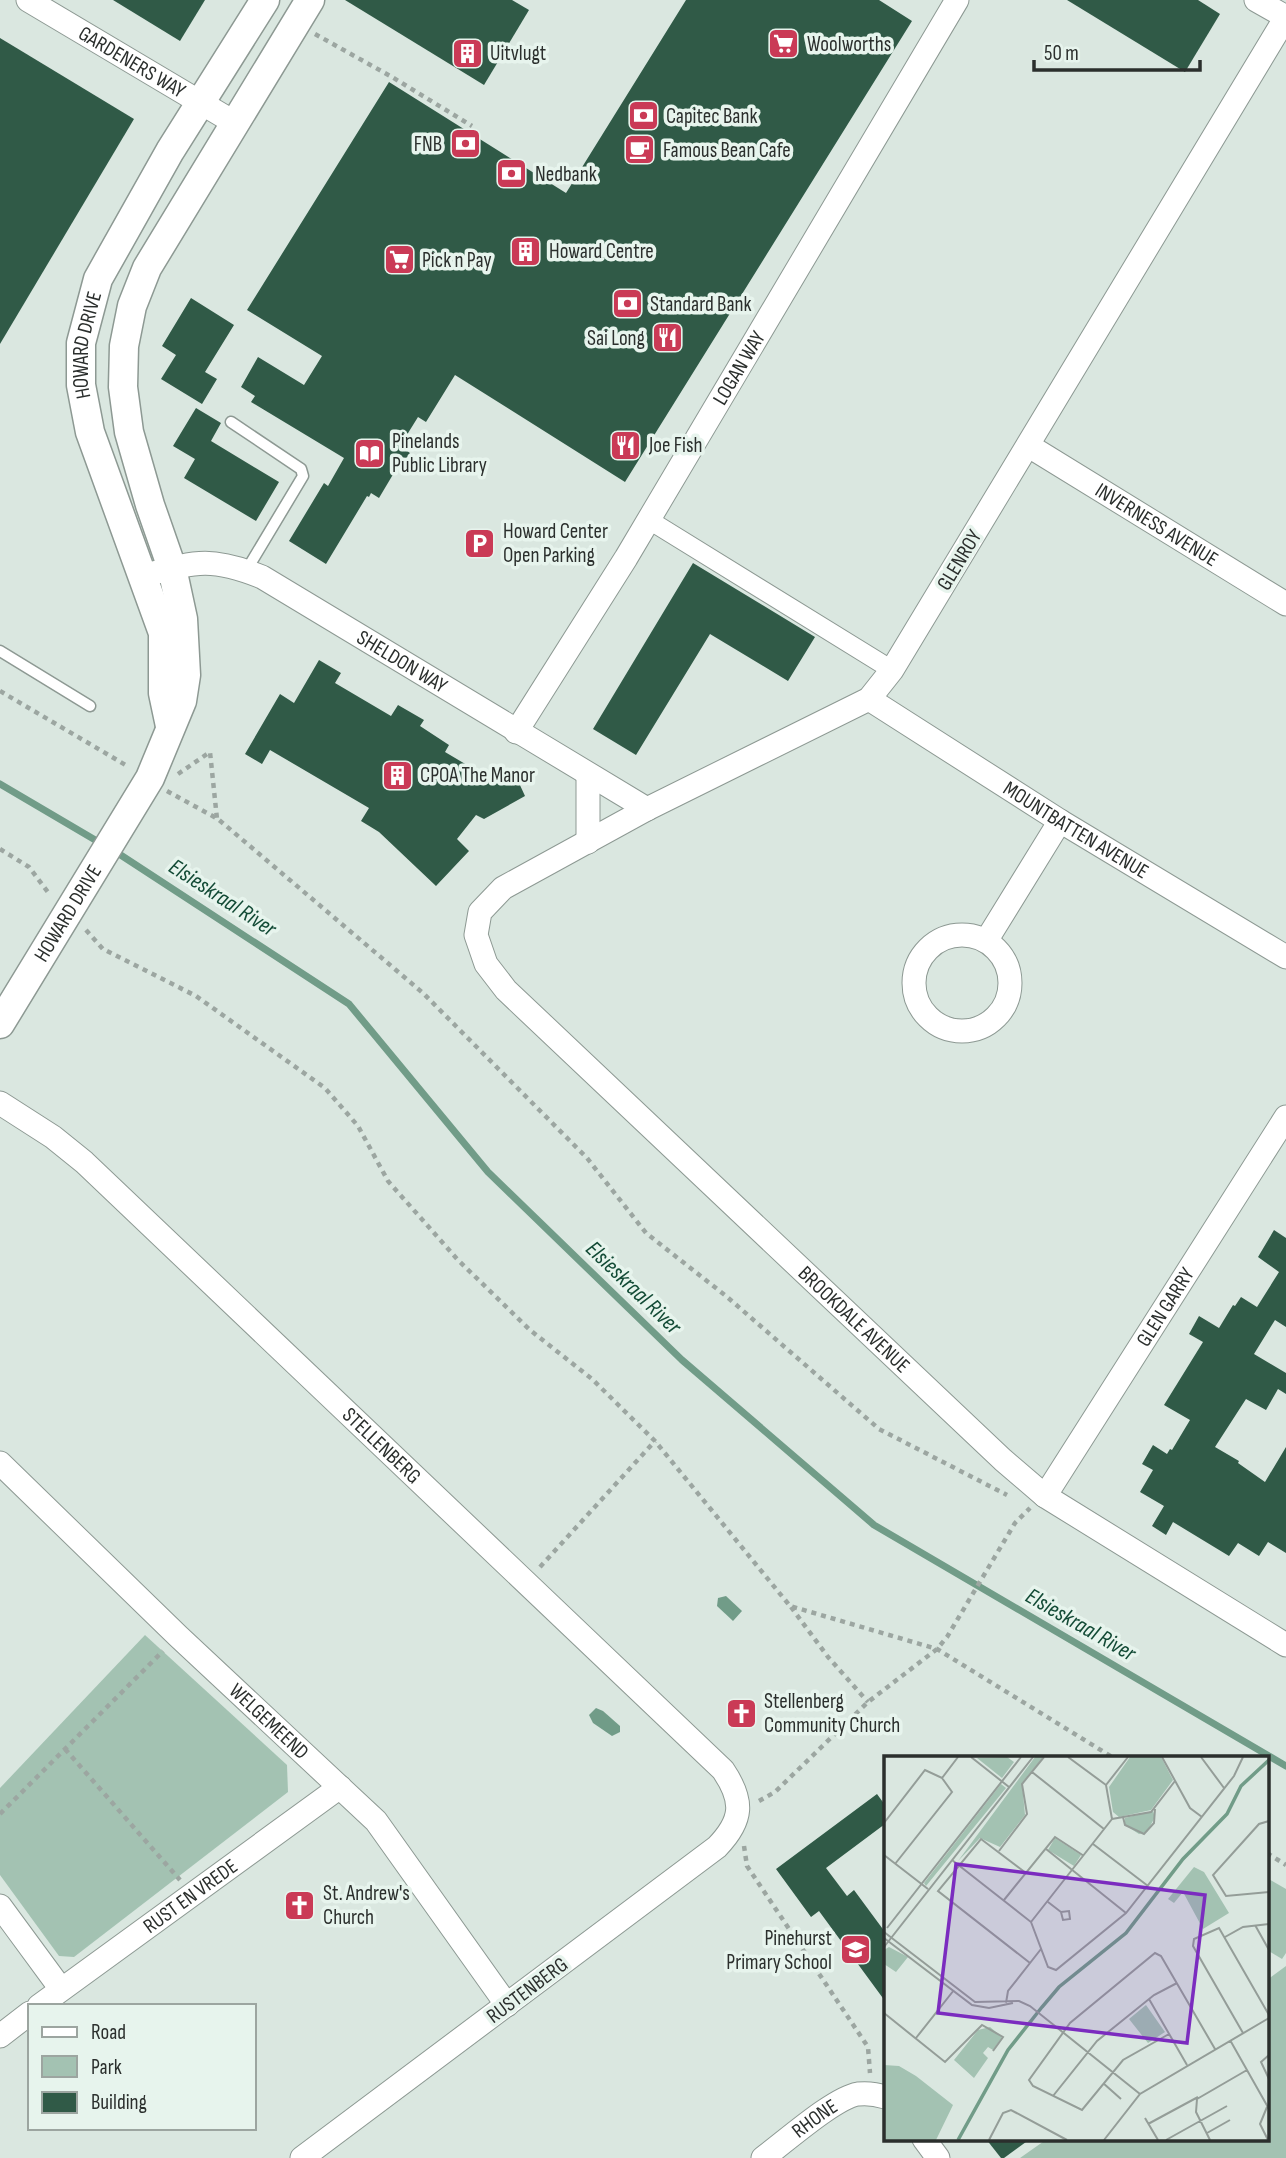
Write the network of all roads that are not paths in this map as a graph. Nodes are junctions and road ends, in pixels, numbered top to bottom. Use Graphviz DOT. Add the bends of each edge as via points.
graph roads {
  1 [pos="28,0"];
  2 [pos="265,0"];
  3 [pos="310,0"];
  4 [pos="1256,0"];
  5 [pos="951,4"];
  6 [pos="1286,17"];
  7 [pos="199,103"];
  8 [pos="235,123"];
  9 [pos="231,422"];
  10 [pos="1029,446"];
  11 [pos="649,520"];
  12 [pos="172,568"];
  13 [pos="246,571"];
  14 [pos="142,576"];
  15 [pos="1285,601"];
  16 [pos="0,651"];
  17 [pos="892,670"];
  18 [pos="869,699"];
  19 [pos="90,706"];
  20 [pos="170,726"];
  21 [pos="516,732"];
  22 [pos="588,775"];
  23 [pos="647,809"];
  24 [pos="1060,821"];
  25 [pos="588,842"];
  26 [pos="476,936"];
  27 [pos="986,941"];
  28 [pos="1286,957"];
  29 [pos="0,1024"];
  30 [pos="0,1103"];
  31 [pos="1286,1117"];
  32 [pos="0,1463"];
  33 [pos="1045,1496"];
  34 [pos="1286,1645"];
  35 [pos="340,1787"];
  36 [pos="739,1812"];
  37 [pos="0,1906"];
  38 [pos="61,1989"];
  39 [pos="42,2004"];
  40 [pos="507,2005"];
  41 [pos="28,2015"];
  42 [pos="0,2036"];
  43 [pos="879,2095"];
  44 [pos="925,2140"];
  45 [pos="302,2158"];
  46 [pos="763,2158"];
  47 [pos="938,2158"];
  1 -- 7 [label="street, GARDENERS WAY"];
  2 -- 7 [label="street, HOWARD DRIVE"];
  3 -- 8 [label="street, HOWARD DRIVE"];
  4 -- 6 [label="street"];
  5 -- 11 [label="street, LOGAN WAY" via="887,121"];
  6 -- 10 [label="street, GLENROY"];
  7 -- 8 [label="street, GARDENERS WAY"];
  7 -- 14 [label="street, HOWARD DRIVE" via="98,279 81,343 81,385 90,432"];
  8 -- 12 [label="street, HOWARD DRIVE" via="147,268 132,306 124,346 129,432"];
  9 -- 13 [label="lane" via="301,469 303,476"];
  10 -- 15 [label="street, INVERNESS AVENUE"];
  10 -- 17 [label="street, GLENROY"];
  11 -- 17 [label="street"];
  11 -- 21 [label="street, LOGAN WAY"];
  12 -- 13 [label="street, SHELDON WAY" via="215,562"];
  12 -- 14 [label="street, SHELDON WAY"];
  12 -- 20 [label="street, HOWARD DRIVE" via="183,619 186,675 182,701"];
  13 -- 21 [label="street, SHELDON WAY" via="312,605"];
  14 -- 20 [label="street, HOWARD DRIVE" via="163,634 163,693"];
  16 -- 19 [label="lane"];
  17 -- 18 [label="street, GLENROY"];
  18 -- 23 [label="street, GLENROY"];
  18 -- 24 [label="street, MOUNTBATTEN AVENUE"];
  20 -- 29 [label="street, HOWARD DRIVE" via="150,778"];
  21 -- 22 [label="street, SHELDON WAY"];
  22 -- 23 [label="street, SHELDON WAY"];
  22 -- 25 [label="street"];
  23 -- 25 [label="street, GLENROY"];
  24 -- 27 [label="street"];
  24 -- 28 [label="street, MOUNTBATTEN AVENUE"];
  25 -- 26 [label="street, GLENROY" via="503,888 481,912"];
  26 -- 33 [label="street, BROOKDALE AVENUE" via="486,964 506,990"];
  27 -- 27 [label="street" via="1001,953 1009,970 1011,988 1005,1007 978,1030 956,1032 938,1025 918,1002 914,987 917,965 927,950 946,937 969,935"];
  30 -- 36 [label="street, STELLENBERG" via="84,1163 723,1770 734,1786"];
  31 -- 33 [label="street, GLEN GARRY"];
  32 -- 35 [label="street, WELGEMEEND"];
  33 -- 34 [label="street, BROOKDALE AVENUE"];
  35 -- 38 [label="street, RUST EN VREDE"];
  35 -- 40 [label="street, WELGEMEEND" via="376,1821"];
  36 -- 40 [label="street, RUSTENBERG" via="731,1832 717,1847"];
  37 -- 38 [label="street"];
  38 -- 39 [label="street, RUST EN VREDE"];
  40 -- 45 [label="street, RUSTENBERG"];
  41 -- 42 [label="street"];
  43 -- 46 [label="street, RHONE" via="856,2094 839,2101"];
  44 -- 47 [label="street"];
}
